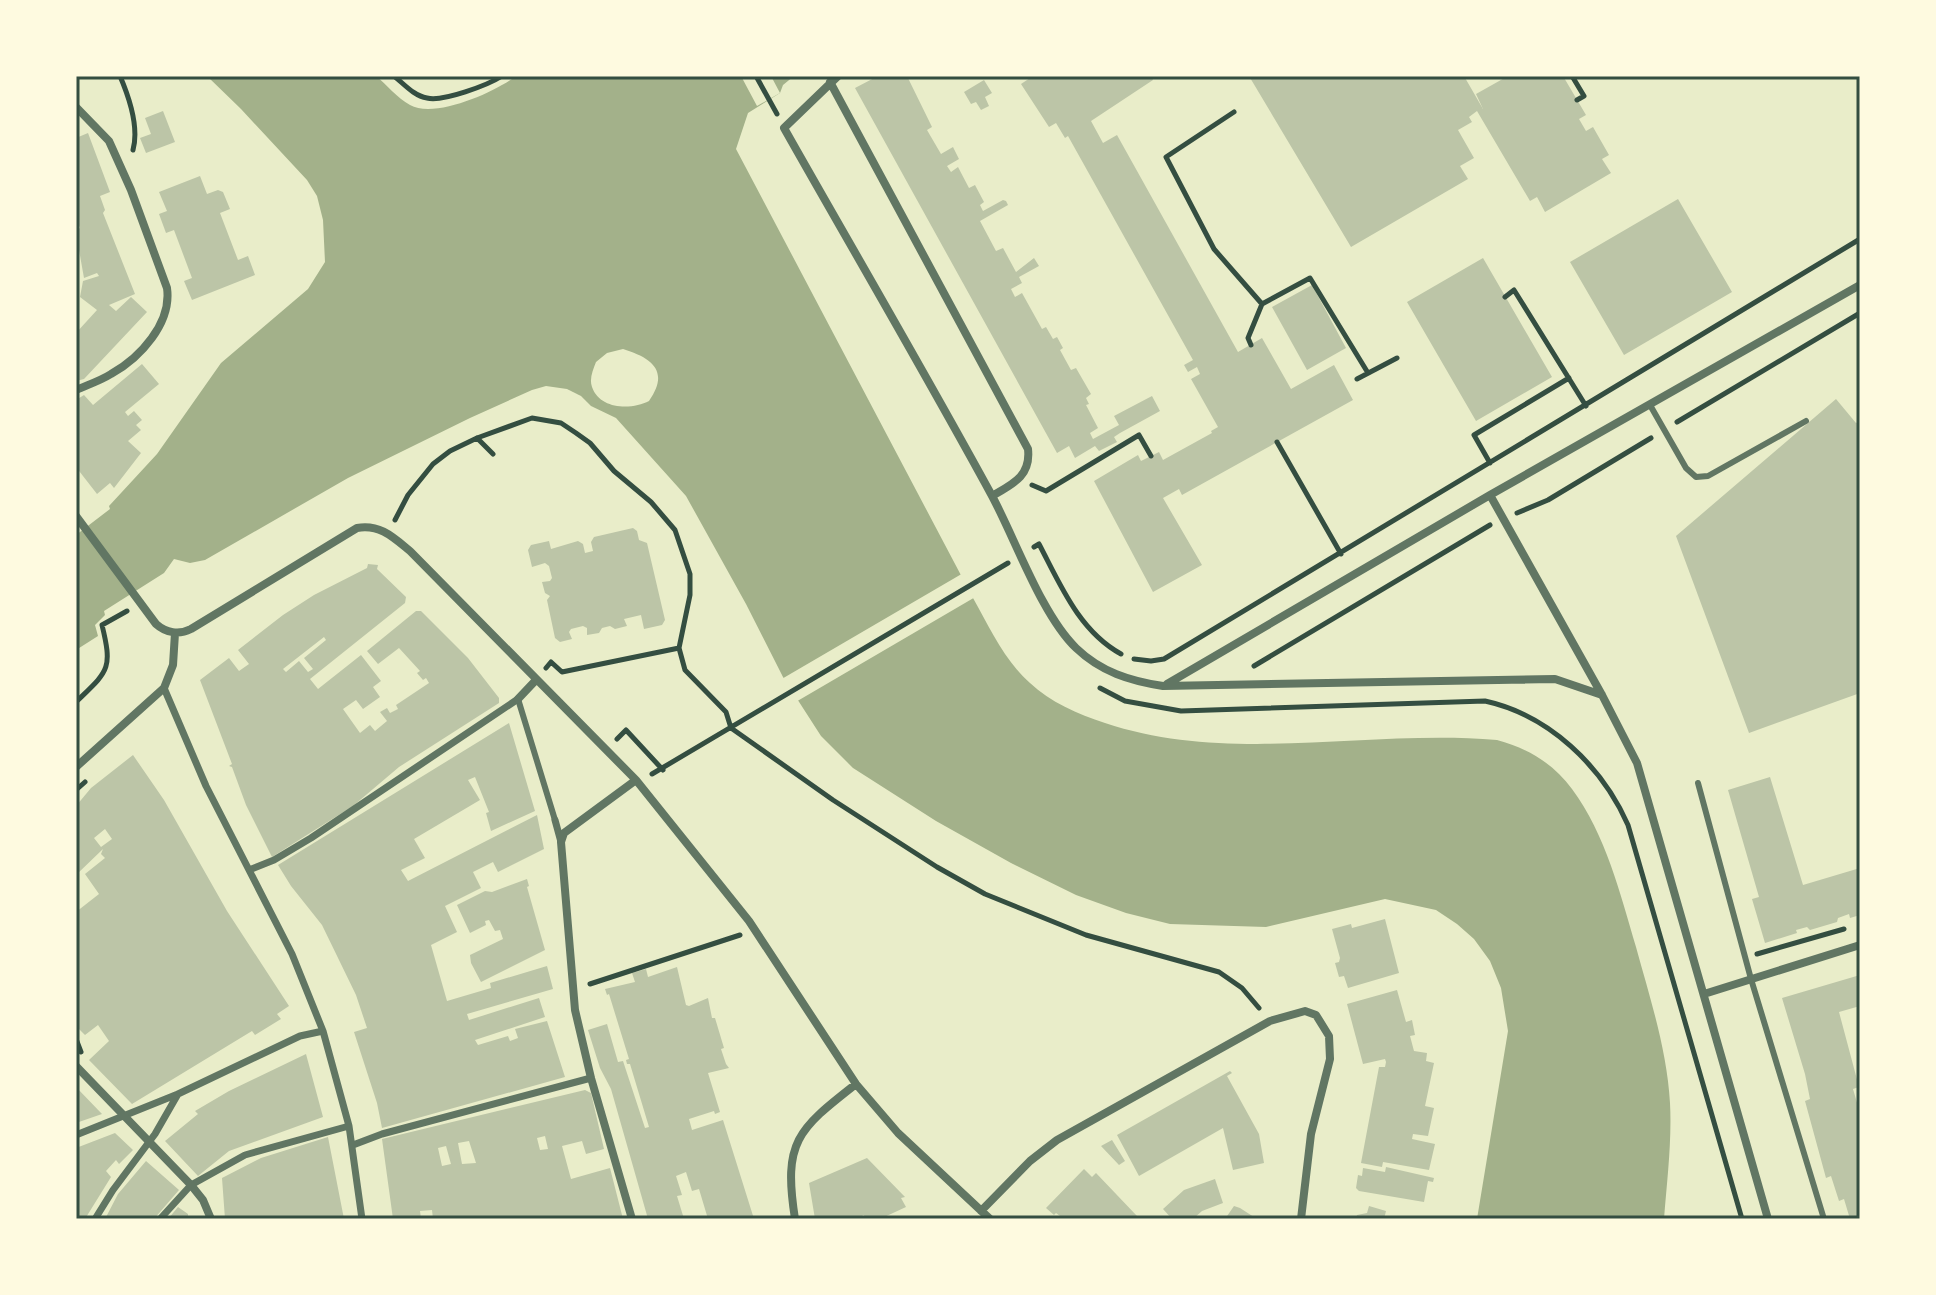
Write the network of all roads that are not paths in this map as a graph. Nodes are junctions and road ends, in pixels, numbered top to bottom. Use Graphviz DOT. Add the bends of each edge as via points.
graph roads {
  1 [pos="834,79"];
  2 [pos="76,107"];
  3 [pos="76,266"];
  4 [pos="1860,285"];
  5 [pos="76,288"];
  6 [pos="76,390"];
  7 [pos="1650,405"];
  8 [pos="1806,421"];
  9 [pos="1490,495"];
  10 [pos="992,496"];
  11 [pos="77,517"];
  12 [pos="175,633"];
  13 [pos="536,680"];
  14 [pos="1163,686"];
  15 [pos="164,688"];
  16 [pos="1602,695"];
  17 [pos="518,699"];
  18 [pos="76,767"];
  19 [pos="636,780"];
  20 [pos="1698,783"];
  21 [pos="555,820"];
  22 [pos="561,842"];
  23 [pos="249,870"];
  24 [pos="1860,945"];
  25 [pos="1751,979"];
  26 [pos="1704,994"];
  27 [pos="323,1031"];
  28 [pos="76,1066"];
  29 [pos="591,1078"];
  30 [pos="856,1084"];
  31 [pos="178,1094"];
  32 [pos="123,1117"];
  33 [pos="349,1126"];
  34 [pos="76,1135"];
  35 [pos="148,1143"];
  36 [pos="353,1145"];
  37 [pos="191,1185"];
  38 [pos="981,1211"];
  39 [pos="95,1219"];
  40 [pos="160,1219"];
  41 [pos="211,1219"];
  42 [pos="362,1219"];
  43 [pos="632,1219"];
  44 [pos="795,1219"];
  45 [pos="990,1219"];
  46 [pos="1301,1219"];
  47 [pos="1768,1219"];
  48 [pos="1824,1219"];
  1 -- 10 [label="street" via="1028,449 1027,467 1019,479"];
  1 -- 10 [label="street" via="784,128"];
  2 -- 6 [label="street" via="109,141 169,302 151,338 113,374"];
  3 -- 5 [label="lane"];
  4 -- 7 [label="street"];
  7 -- 8 [label="lane" via="1696,477 1708,476"];
  7 -- 9 [label="street"];
  9 -- 14 [label="street"];
  9 -- 16 [label="street"];
  10 -- 14 [label="street" via="1049,610 1076,647 1106,671"];
  11 -- 12 [label="street" via="162,630"];
  12 -- 13 [label="street" via="191,629 357,528 374,528 410,551"];
  12 -- 15 [label="street" via="173,665"];
  13 -- 17 [label="street"];
  13 -- 19 [label="street"];
  14 -- 16 [label="street" via="1555,679"];
  15 -- 18 [label="street"];
  15 -- 23 [label="street"];
  16 -- 26 [label="street" via="1637,763"];
  17 -- 21 [label="lane"];
  17 -- 23 [label="street" via="311,838"];
  19 -- 22 [label="street" via="564,833"];
  19 -- 30 [label="street" via="755,931"];
  20 -- 25 [label="lane"];
  21 -- 22 [label="street"];
  22 -- 29 [label="street" via="575,1010"];
  23 -- 27 [label="street"];
  24 -- 25 [label="street"];
  25 -- 26 [label="street"];
  25 -- 48 [label="lane"];
  26 -- 47 [label="street"];
  27 -- 31 [label="street" via="300,1036"];
  27 -- 33 [label="street"];
  28 -- 32 [label="street"];
  29 -- 36 [label="street"];
  29 -- 43 [label="street"];
  30 -- 38 [label="street" via="898,1133"];
  30 -- 44 [label="street" via="811,1121 793,1148"];
  31 -- 32 [label="street"];
  31 -- 35 [label="street"];
  32 -- 34 [label="street"];
  32 -- 35 [label="street"];
  33 -- 36 [label="street"];
  33 -- 37 [label="street" via="245,1155"];
  35 -- 37 [label="street"];
  35 -- 39 [label="street"];
  36 -- 42 [label="street"];
  37 -- 40 [label="street"];
  37 -- 41 [label="street"];
  38 -- 45 [label="street"];
  38 -- 46 [label="street" via="1057,1140 1270,1021 1305,1011 1316,1015 1329,1036 1330,1059 1311,1134"];
}
